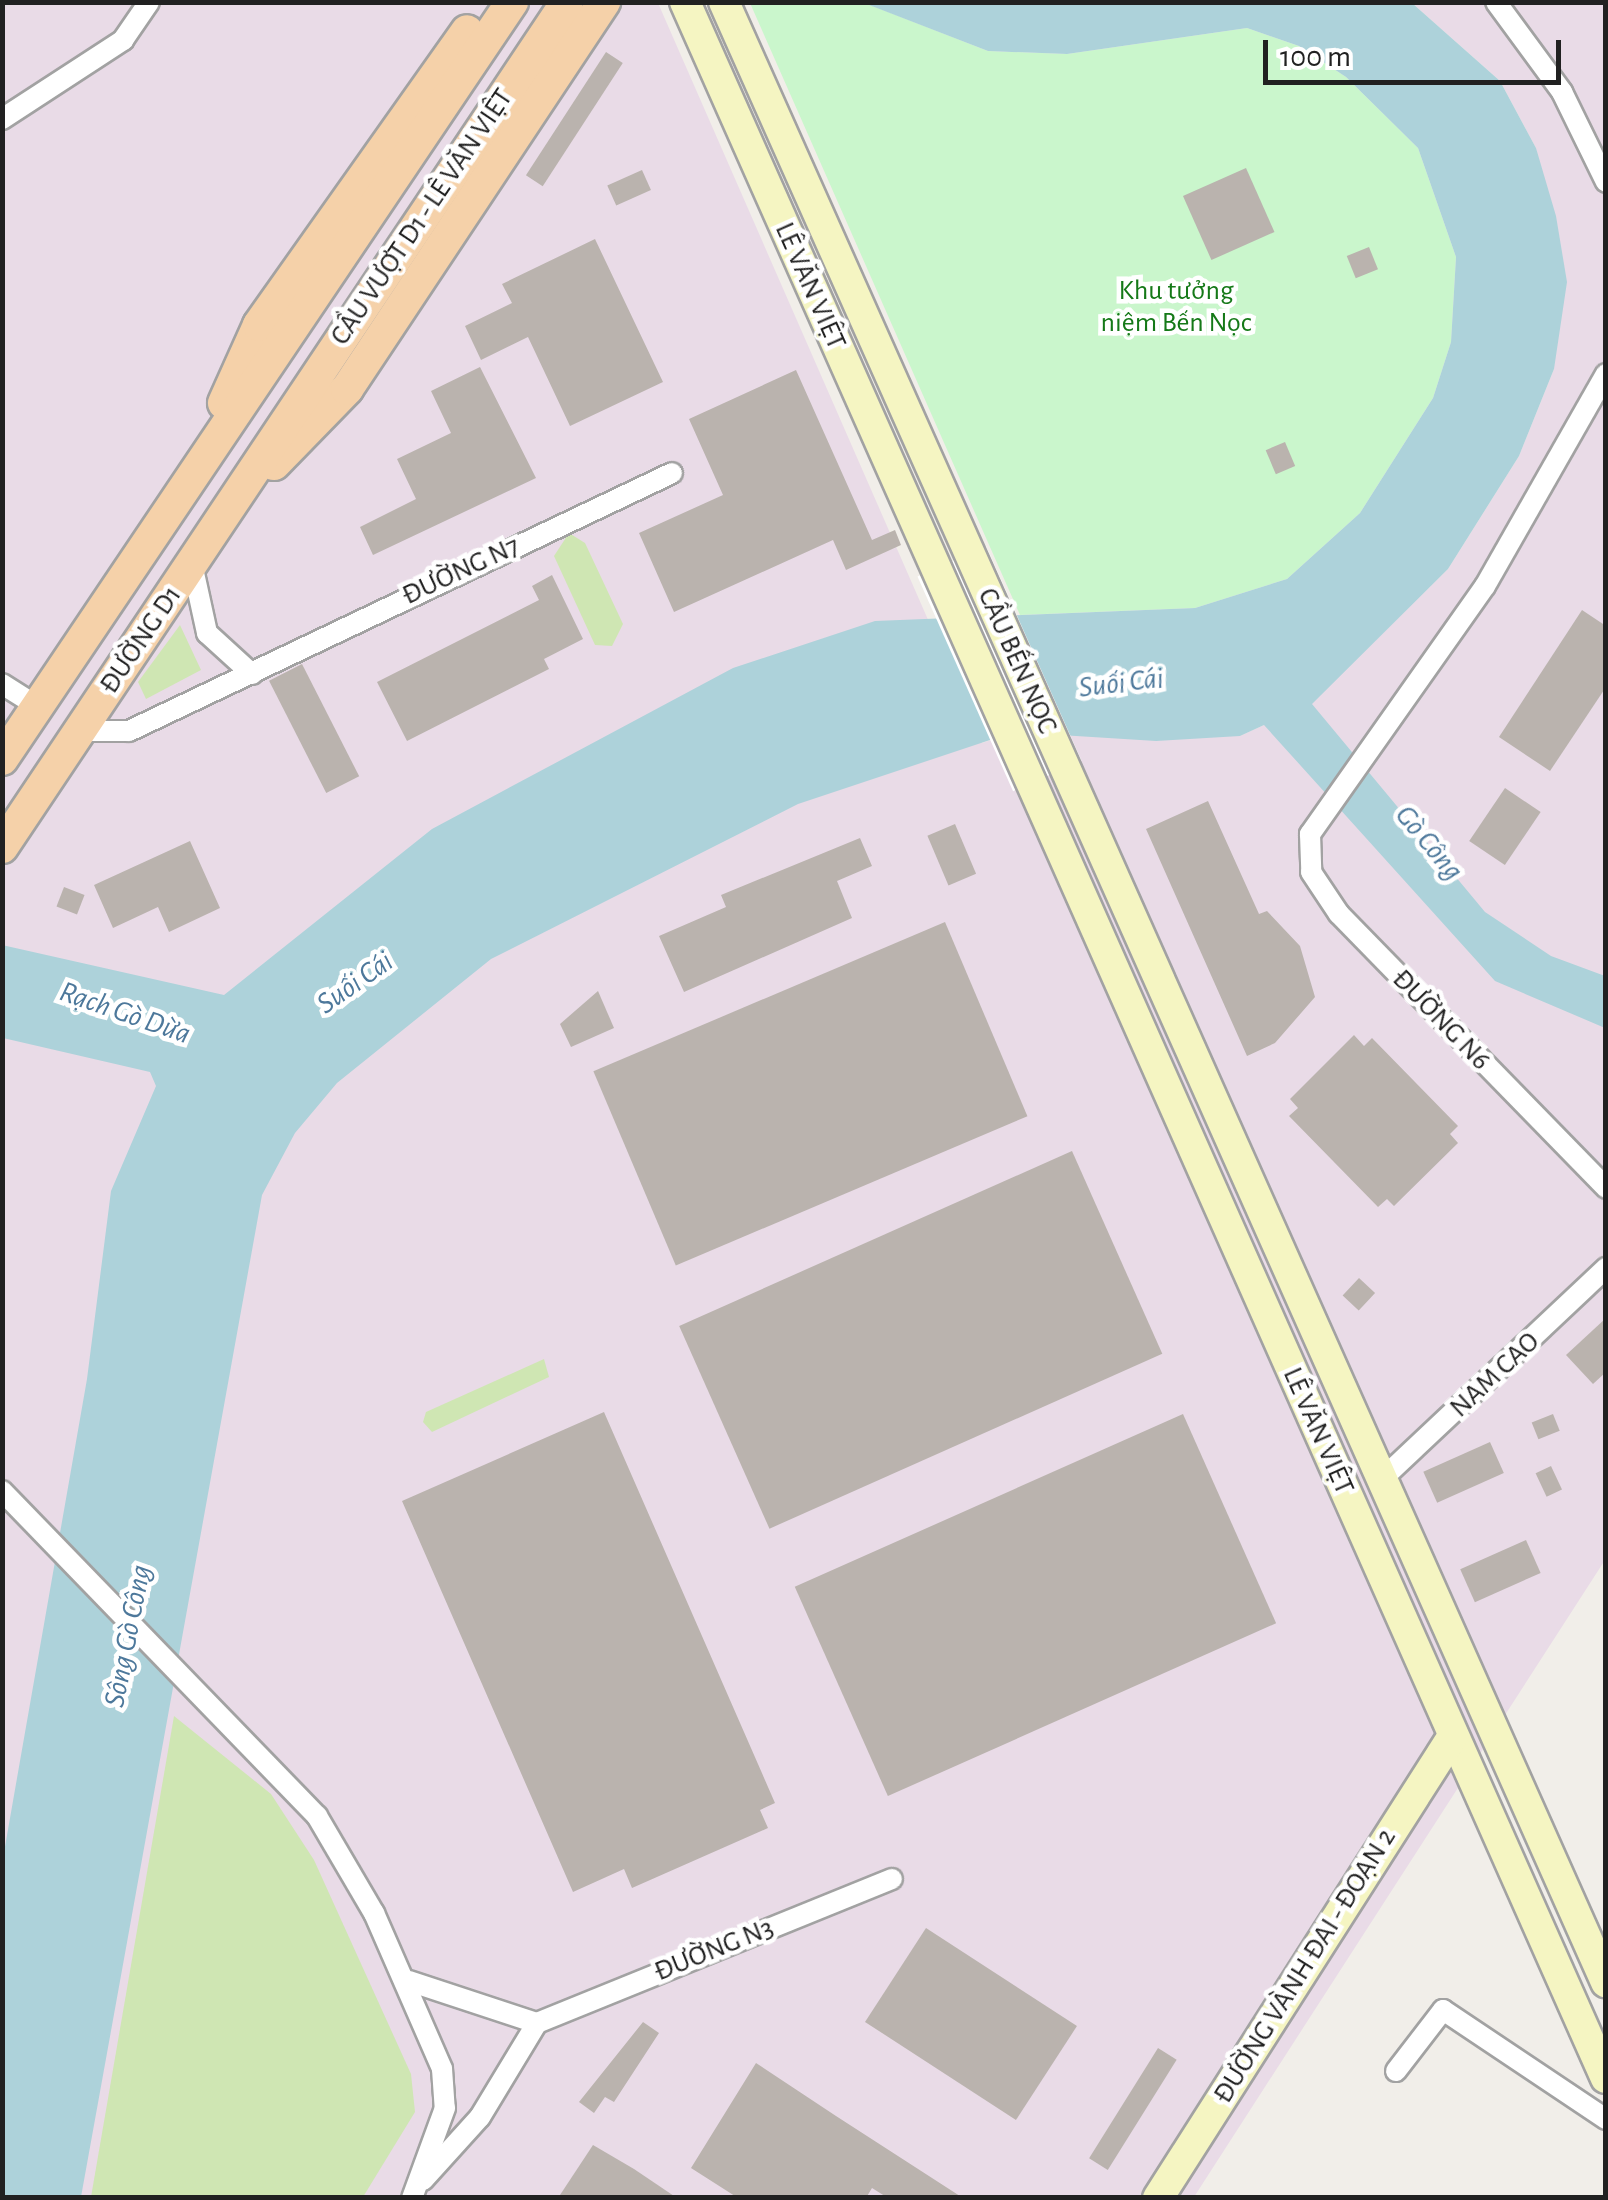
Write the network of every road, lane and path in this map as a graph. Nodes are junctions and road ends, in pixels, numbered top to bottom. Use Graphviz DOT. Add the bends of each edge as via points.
graph roads {
  1 [pos="149,2"];
  2 [pos="487,2"];
  3 [pos="512,2"];
  4 [pos="566,2"];
  5 [pos="604,2"];
  6 [pos="685,2"];
  7 [pos="724,2"];
  8 [pos="1496,2"];
  9 [pos="2,119"];
  10 [pos="1606,182"];
  11 [pos="1606,374"];
  12 [pos="893,382"];
  13 [pos="858,396"];
  14 [pos="239,410"];
  15 [pos="278,431"];
  16 [pos="672,473"];
  17 [pos="184,489"];
  18 [pos="226,514"];
  19 [pos="970,554"];
  20 [pos="192,563"];
  21 [pos="935,570"];
  22 [pos="252,674"];
  23 [pos="2,684"];
  24 [pos="36,706"];
  25 [pos="79,731"];
  26 [pos="2,759"];
  27 [pos="1065,768"];
  28 [pos="1030,784"];
  29 [pos="2,847"];
  30 [pos="1606,1188"];
  31 [pos="1606,1268"];
  32 [pos="1382,1480"];
  33 [pos="2,1491"];
  34 [pos="1353,1512"];
  35 [pos="1453,1736"];
  36 [pos="892,1880"];
  37 [pos="410,1980"];
  38 [pos="1606,1982"];
  39 [pos="537,2023"];
  40 [pos="1396,2071"];
  41 [pos="1606,2078"];
  42 [pos="1606,2118"];
  43 [pos="418,2188"];
  44 [pos="1158,2198"];
  1 -- 9 [label="street" via="122,40"];
  2 -- 17 [label="main road" via="260,325"];
  3 -- 14 [label="main road, CẦU VƯỢT D1 - LÊ VĂN VIỆT"];
  4 -- 15 [label="main road, CẦU VƯỢT D1 - LÊ VĂN VIỆT"];
  5 -- 18 [label="main road" via="347,389"];
  6 -- 13 [label="main road, LÊ VĂN VIỆT"];
  7 -- 12 [label="main road, LÊ VĂN VIỆT"];
  8 -- 10 [label="street" via="1562,92"];
  11 -- 30 [label="street, ĐƯỜNG N6" via="1485,586 1310,834 1312,872 1338,914"];
  12 -- 13 [label="main road"];
  12 -- 19 [label="main road, LÊ VĂN VIỆT"];
  13 -- 21 [label="main road, LÊ VĂN VIỆT"];
  14 -- 17 [label="main road, ĐƯỜNG D1"];
  15 -- 18 [label="main road, ĐƯỜNG D1"];
  16 -- 22 [label="street, ĐƯỜNG N7"];
  17 -- 24 [label="main road, ĐƯỜNG D1"];
  18 -- 20 [label="main road, ĐƯỜNG D1"];
  19 -- 27 [label="main road, CẦU BẾN NỌC"];
  20 -- 22 [label="street" via="206,633"];
  20 -- 25 [label="main road, ĐƯỜNG D1"];
  21 -- 28 [label="main road, CẦU BẾN NỌC"];
  22 -- 25 [label="street, ĐƯỜNG N7" via="129,730"];
  23 -- 24 [label="street"];
  24 -- 26 [label="main road, ĐƯỜNG D1"];
  25 -- 29 [label="main road, ĐƯỜNG D1"];
  27 -- 32 [label="main road, LÊ VĂN VIỆT"];
  28 -- 34 [label="main road, LÊ VĂN VIỆT"];
  31 -- 32 [label="street, NAM CAO"];
  32 -- 34 [label="main road"];
  32 -- 38 [label="main road, LÊ VĂN VIỆT"];
  33 -- 37 [label="street" via="317,1816"];
  34 -- 35 [label="main road, LÊ VĂN VIỆT"];
  35 -- 41 [label="main road, LÊ VĂN VIỆT"];
  35 -- 44 [label="main road, ĐƯỜNG VÀNH ĐAI - ĐOẠN 2"];
  36 -- 39 [label="street, ĐƯỜNG N3"];
  37 -- 39 [label="street"];
  37 -- 43 [label="street" via="442,2068 445,2108"];
  39 -- 43 [label="street" via="480,2117"];
  40 -- 42 [label="street" via="1443,2010"];
}
